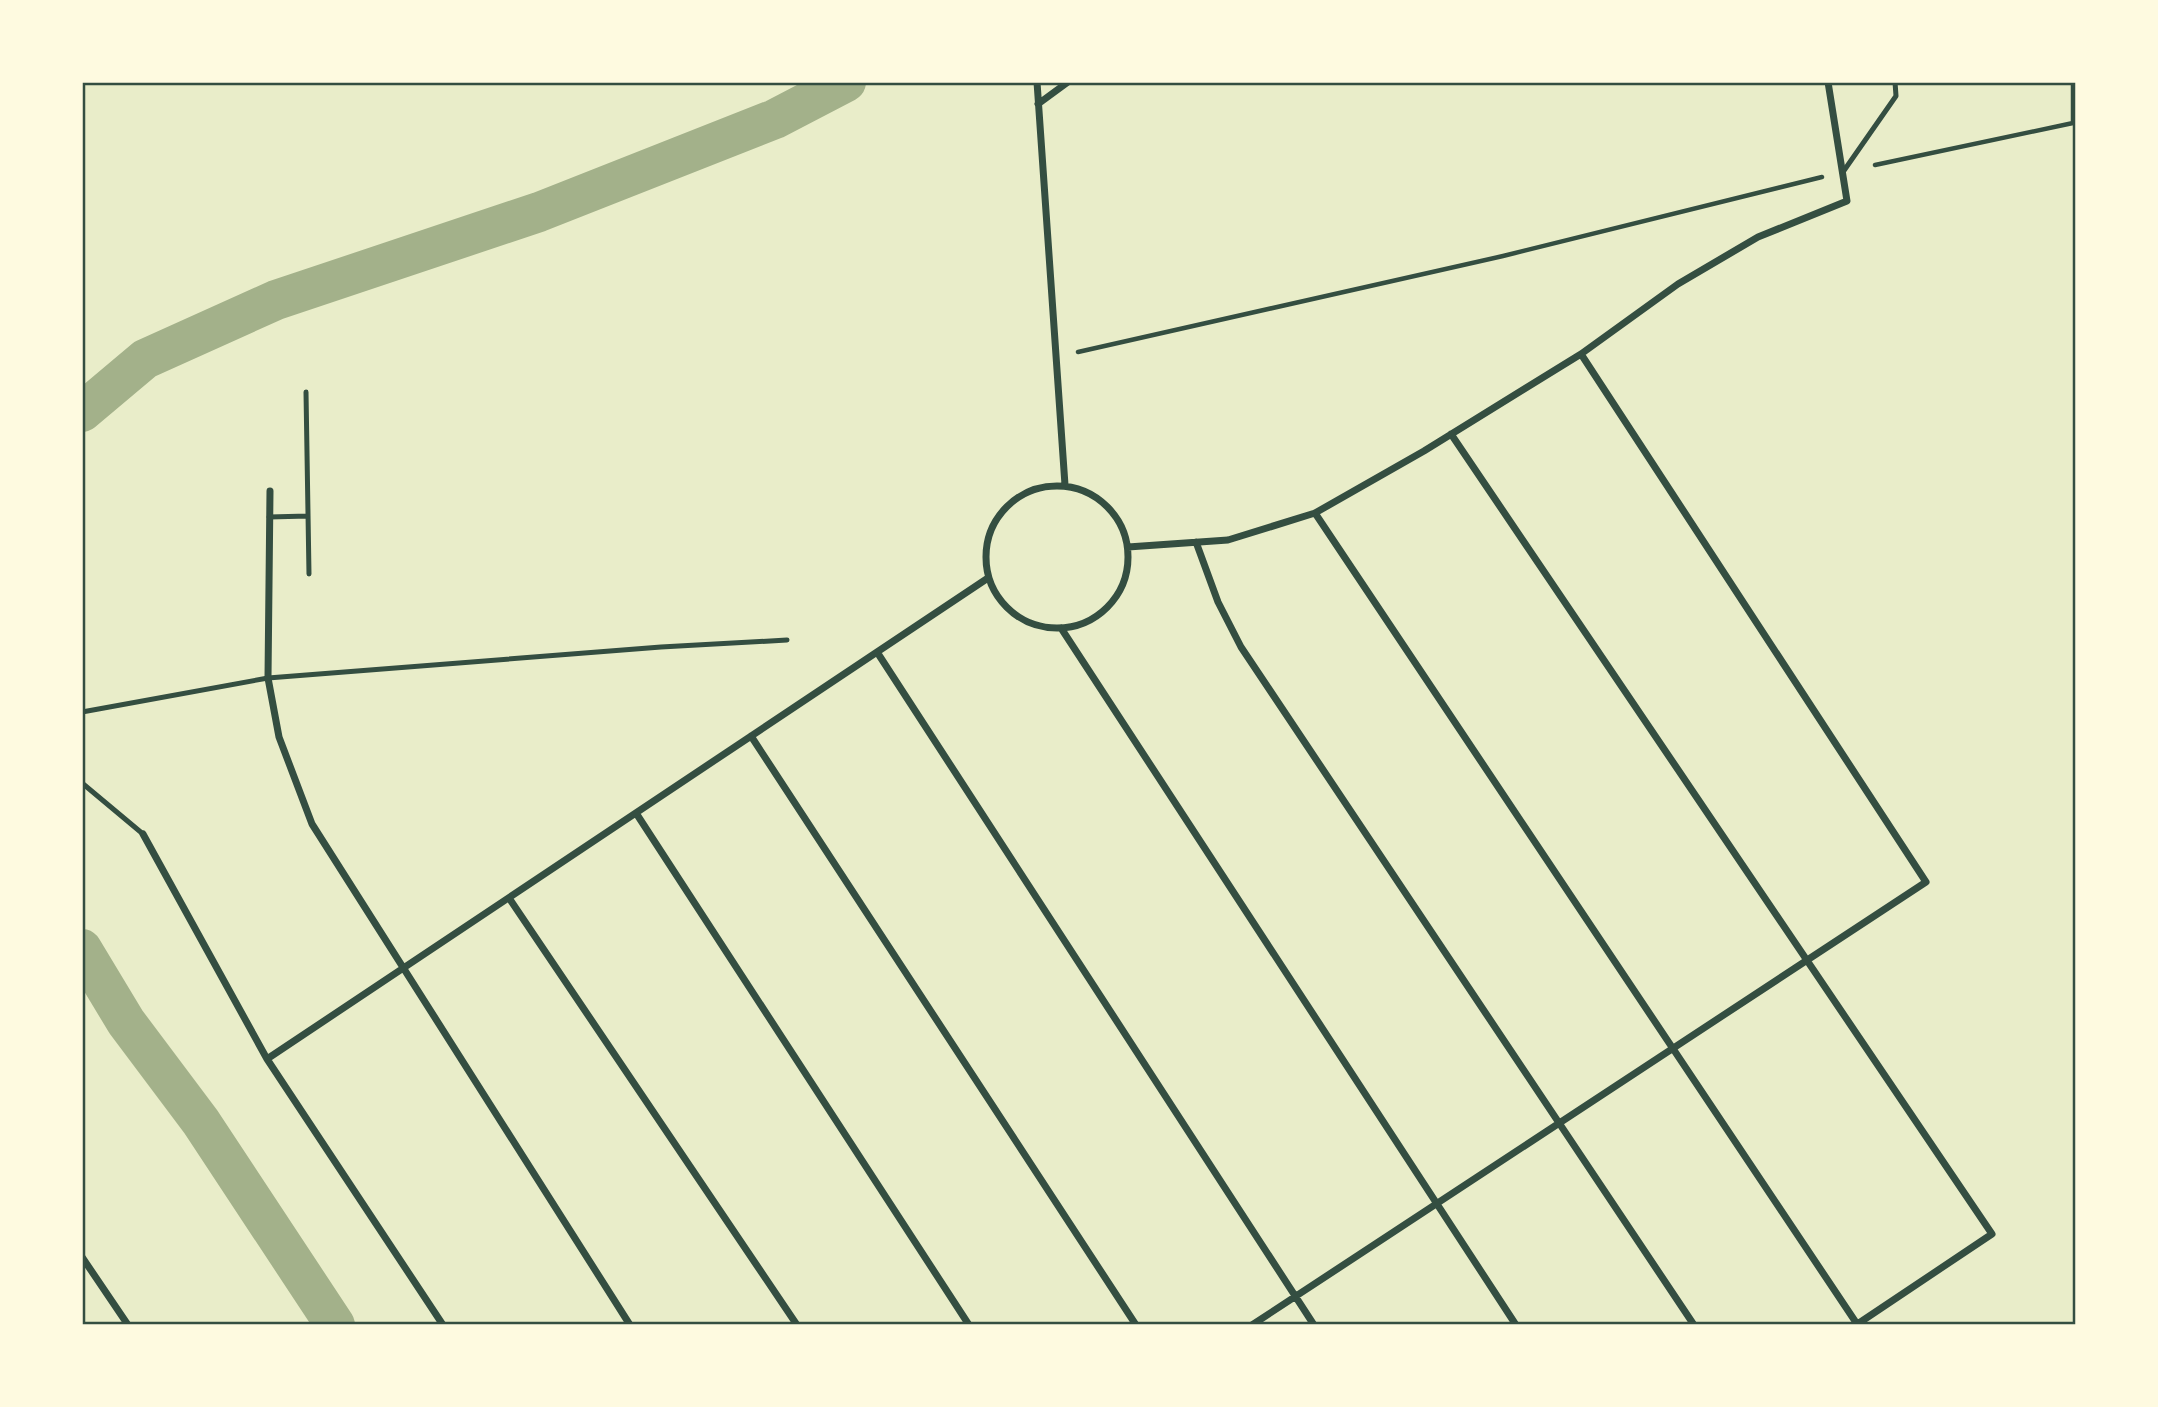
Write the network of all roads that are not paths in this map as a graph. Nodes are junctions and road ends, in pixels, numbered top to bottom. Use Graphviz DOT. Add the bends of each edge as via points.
graph roads {
  1 [pos="1037,82"];
  2 [pos="1068,82"];
  3 [pos="1828,82"];
  4 [pos="1895,82"];
  5 [pos="1038,104"];
  6 [pos="1843,172"];
  7 [pos="1581,354"];
  8 [pos="306,392"];
  9 [pos="1451,434"];
  10 [pos="1065,485"];
  11 [pos="270,491"];
  12 [pos="1315,513"];
  13 [pos="308,516"];
  14 [pos="269,517"];
  15 [pos="1196,542"];
  16 [pos="1128,547"];
  17 [pos="309,574"];
  18 [pos="988,578"];
  19 [pos="1061,628"];
  20 [pos="787,640"];
  21 [pos="877,652"];
  22 [pos="268,678"];
  23 [pos="82,712"];
  24 [pos="751,736"];
  25 [pos="82,783"];
  26 [pos="636,813"];
  27 [pos="142,834"];
  28 [pos="509,898"];
  29 [pos="1808,960"];
  30 [pos="402,969"];
  31 [pos="1672,1049"];
  32 [pos="267,1059"];
  33 [pos="1559,1123"];
  34 [pos="1437,1204"];
  35 [pos="82,1257"];
  36 [pos="1296,1297"];
  37 [pos="1856,1324"];
  38 [pos="128,1325"];
  39 [pos="443,1325"];
  40 [pos="630,1325"];
  41 [pos="797,1325"];
  42 [pos="969,1325"];
  43 [pos="1136,1325"];
  44 [pos="1252,1325"];
  45 [pos="1314,1325"];
  46 [pos="1516,1325"];
  47 [pos="1694,1325"];
  1 -- 5 [label="street"];
  2 -- 5 [label="street"];
  3 -- 6 [label="street"];
  4 -- 6 [label="lane" via="1896,96"];
  5 -- 10 [label="street"];
  6 -- 7 [label="street" via="1847,201 1758,237 1678,284"];
  7 -- 9 [label="street"];
  7 -- 29 [label="street" via="1926,882"];
  8 -- 13 [label="lane"];
  9 -- 12 [label="street"];
  9 -- 29 [label="street"];
  10 -- 16 [label="street" via="1088,492 1107,506 1121,524"];
  10 -- 18 [label="street" via="1041,486 1020,495 1002,511 990,531 985,554"];
  11 -- 14 [label="street"];
  12 -- 15 [label="street" via="1228,540"];
  12 -- 31 [label="street"];
  13 -- 14 [label="lane"];
  13 -- 17 [label="lane"];
  14 -- 22 [label="street"];
  15 -- 16 [label="street"];
  15 -- 33 [label="street" via="1217,603 1241,647"];
  16 -- 19 [label="street" via="1127,571 1119,593 1104,611 1083,624"];
  18 -- 19 [label="street" via="999,599 1016,616 1037,626"];
  18 -- 21 [label="street"];
  19 -- 34 [label="street"];
  20 -- 22 [label="lane"];
  21 -- 24 [label="street"];
  21 -- 36 [label="street"];
  22 -- 23 [label="lane"];
  22 -- 30 [label="street" via="279,737 312,824"];
  24 -- 26 [label="street"];
  24 -- 43 [label="street"];
  25 -- 27 [label="lane"];
  26 -- 28 [label="street"];
  26 -- 42 [label="street"];
  27 -- 32 [label="street"];
  28 -- 30 [label="street"];
  28 -- 41 [label="street"];
  29 -- 31 [label="street"];
  29 -- 37 [label="street" via="1992,1234"];
  30 -- 32 [label="street"];
  30 -- 40 [label="street"];
  31 -- 33 [label="street"];
  31 -- 37 [label="street"];
  32 -- 39 [label="street"];
  33 -- 34 [label="street"];
  33 -- 47 [label="street"];
  34 -- 36 [label="street"];
  34 -- 46 [label="street"];
  35 -- 38 [label="street"];
  36 -- 44 [label="street"];
  36 -- 45 [label="street"];
}
